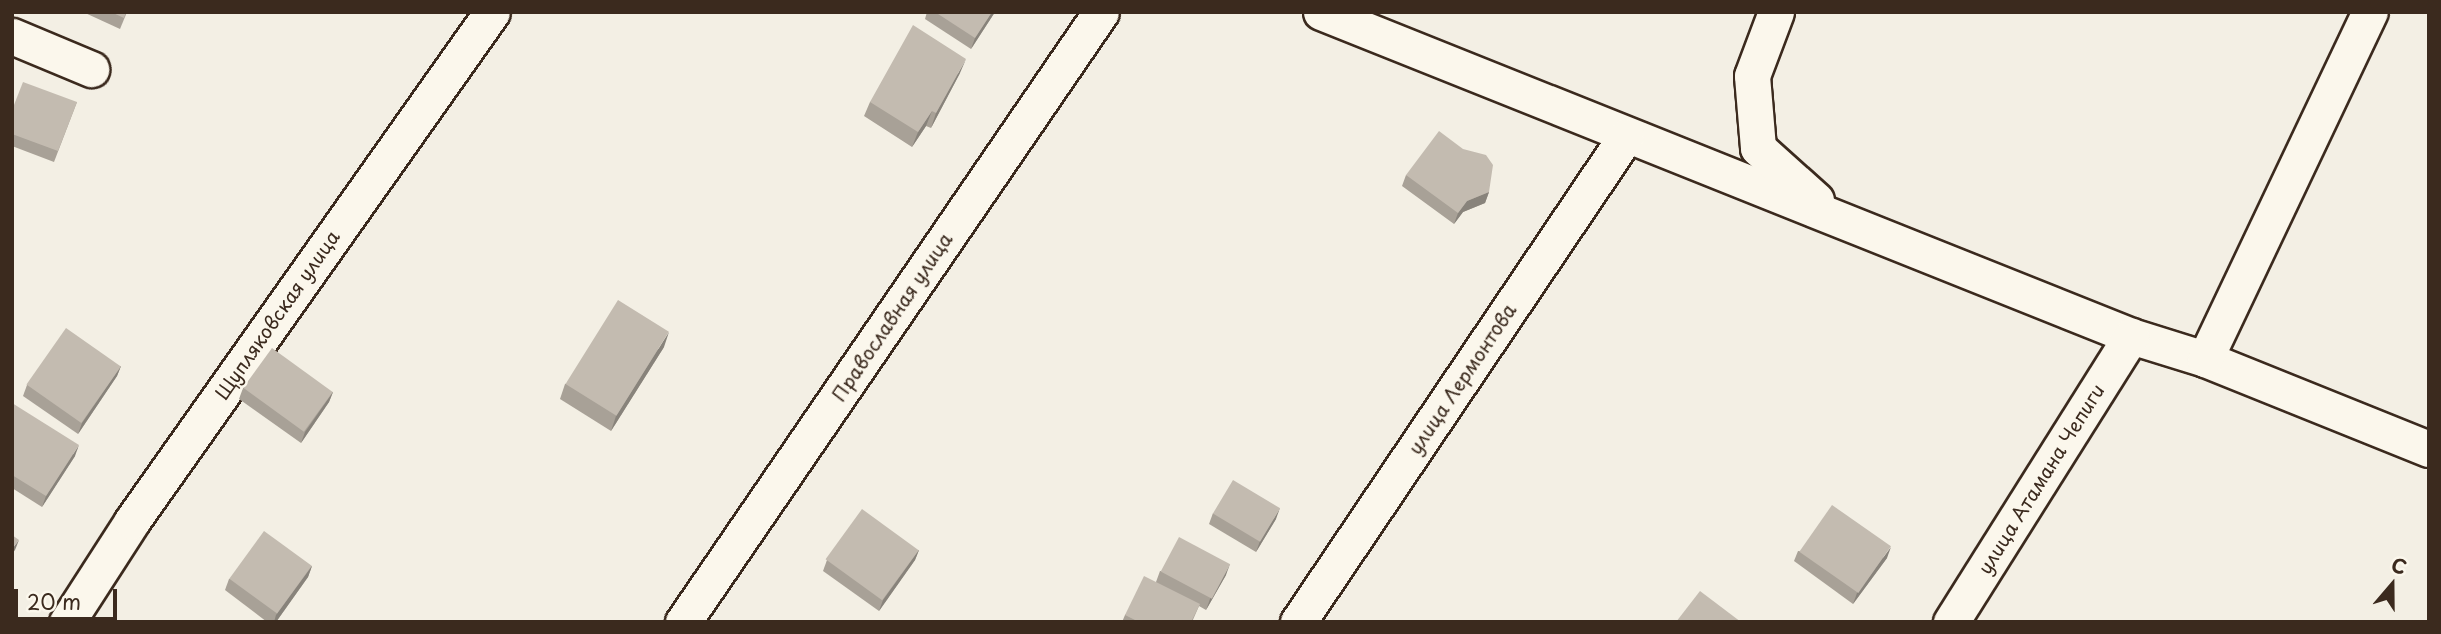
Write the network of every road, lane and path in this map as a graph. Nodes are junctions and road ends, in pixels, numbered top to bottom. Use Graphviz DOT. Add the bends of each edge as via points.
graph roads {
  1 [pos="492,12"];
  2 [pos="1101,12"];
  3 [pos="1321,12"];
  4 [pos="1776,12"];
  5 [pos="2370,12"];
  6 [pos="12,36"];
  7 [pos="91,69"];
  8 [pos="1626,136"];
  9 [pos="1832,214"];
  10 [pos="2131,336"];
  11 [pos="2205,359"];
  12 [pos="2429,449"];
  13 [pos="67,622"];
  14 [pos="684,622"];
  15 [pos="1298,622"];
  16 [pos="1951,622"];
  1 -- 13 [label="street, Щупляковская улица" via="132,520"];
  2 -- 14 [label="street, Православная улица"];
  3 -- 8 [label="street"];
  4 -- 9 [label="street" via="1752,76 1758,148"];
  5 -- 11 [label="street"];
  6 -- 7 [label="street"];
  8 -- 9 [label="street"];
  8 -- 15 [label="street, улица Лермонтова"];
  9 -- 10 [label="street"];
  10 -- 11 [label="street"];
  10 -- 16 [label="street, улица Атамана Чепиги"];
  11 -- 12 [label="street"];
}
